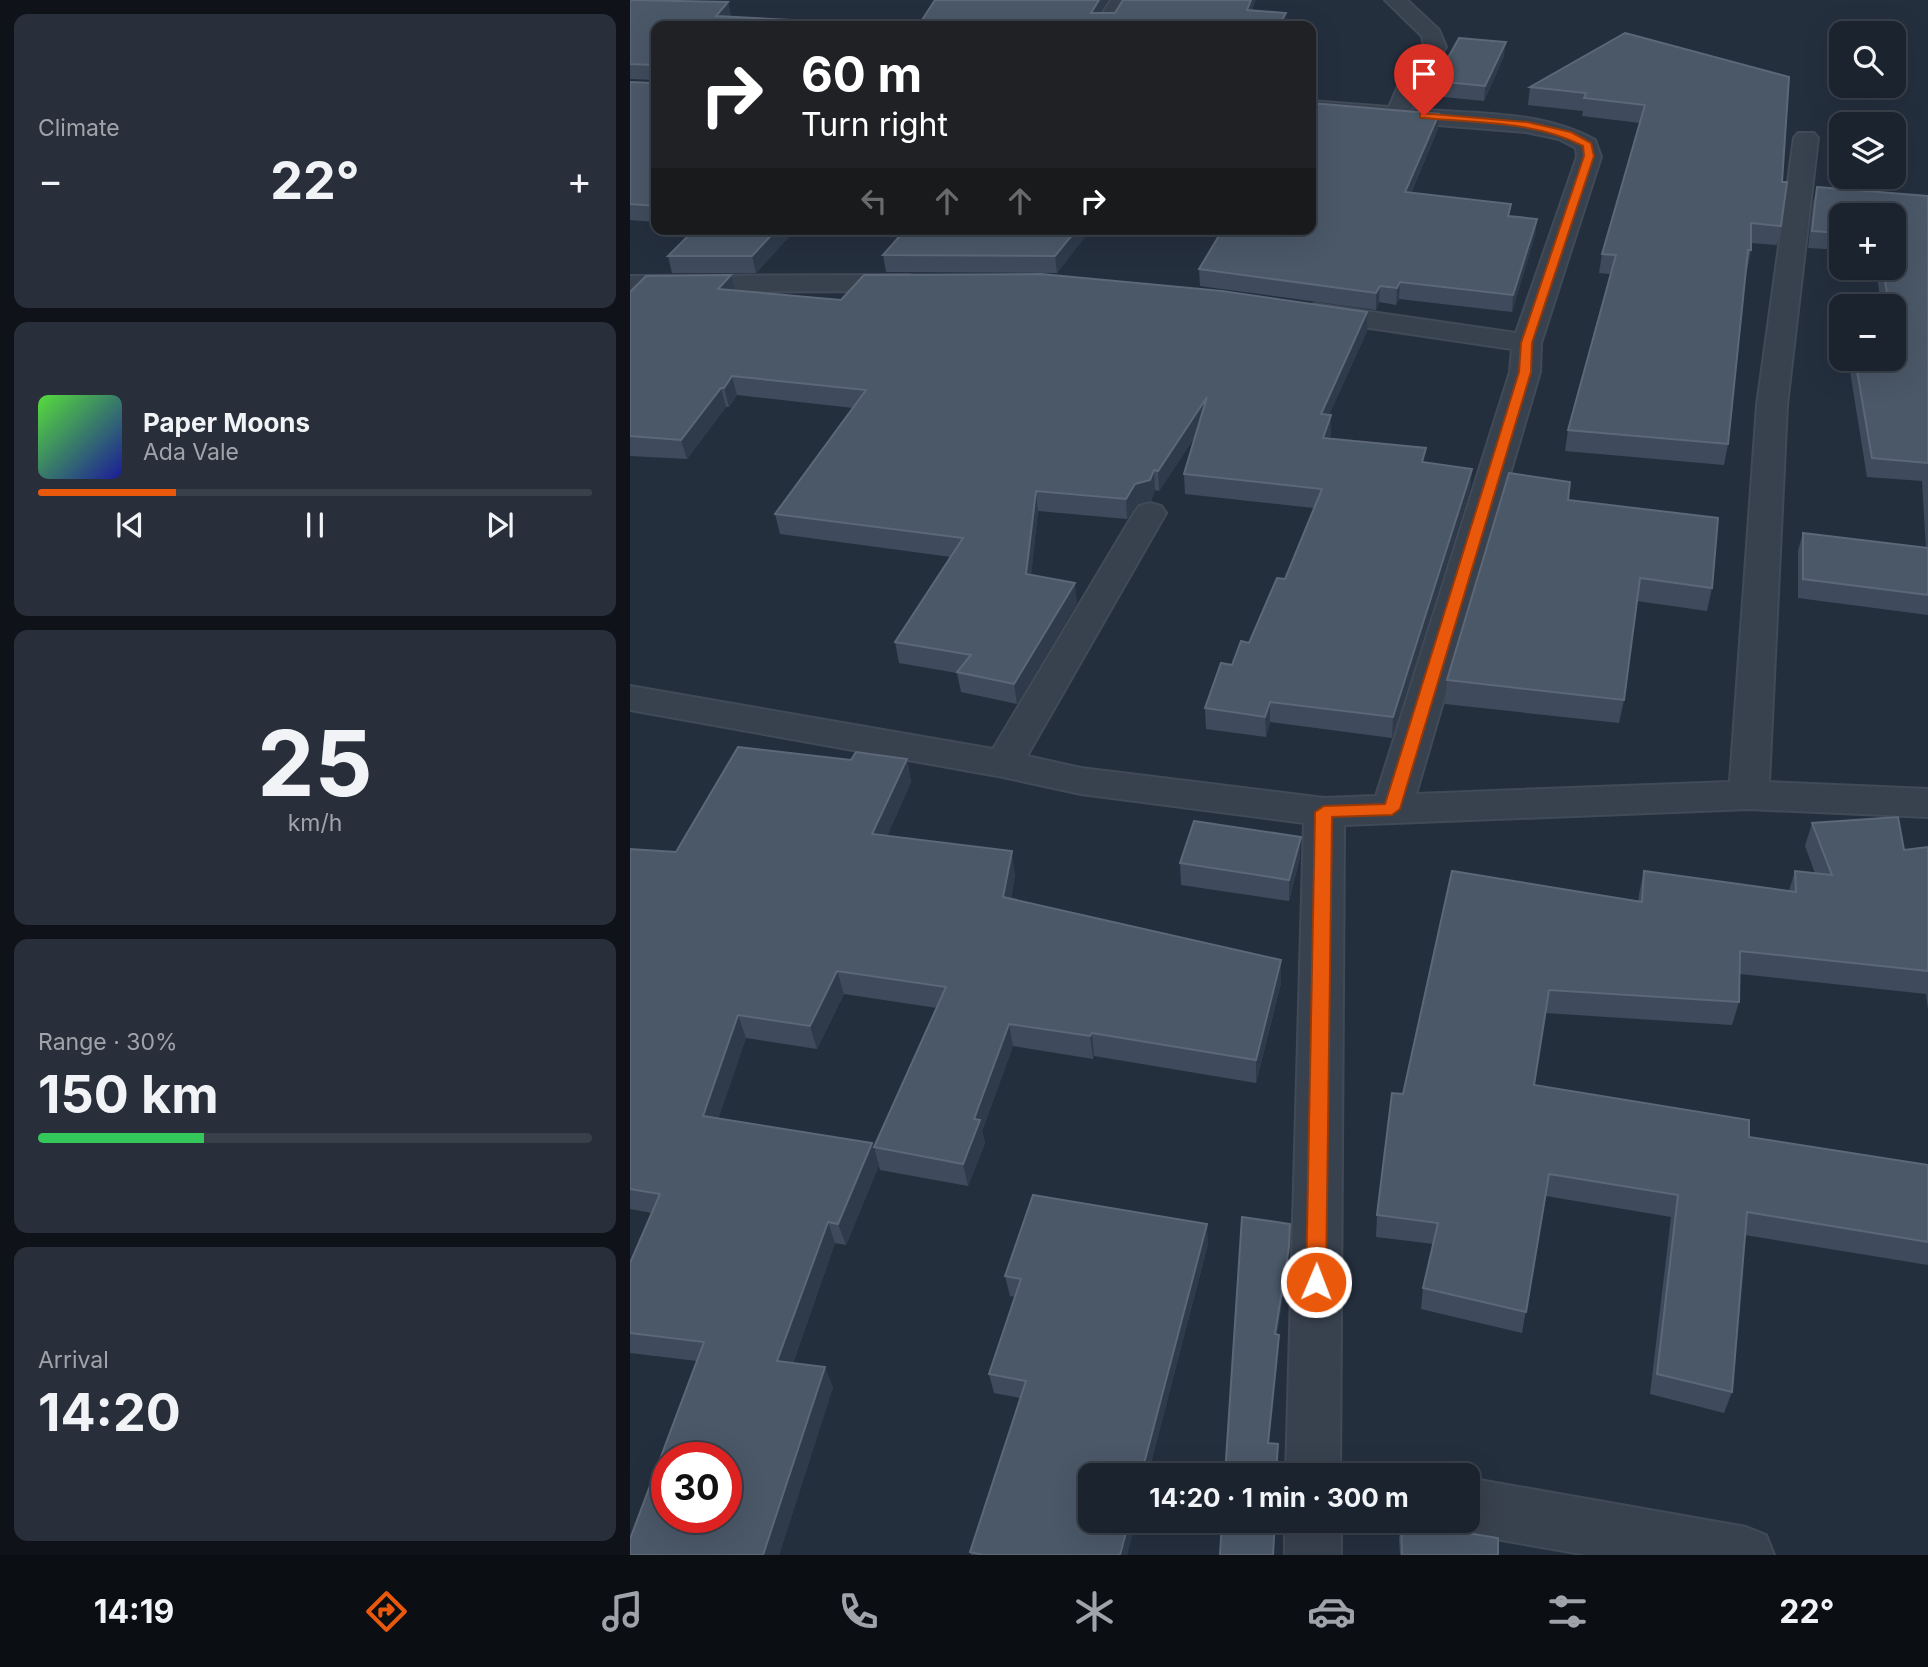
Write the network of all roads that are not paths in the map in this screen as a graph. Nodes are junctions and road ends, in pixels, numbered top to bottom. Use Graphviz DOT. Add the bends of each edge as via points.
graph roads {
  1 [pos="1121,0"];
  2 [pos="1395,0"];
  3 [pos="1107,21"];
  4 [pos="1316,108"];
  5 [pos="1398,113"];
  6 [pos="1806,138"];
  7 [pos="933,283"];
  8 [pos="630,284"];
  9 [pos="1292,309"];
  10 [pos="1527,343"];
  11 [pos="1150,513"];
  12 [pos="634,706"];
  13 [pos="1003,764"];
  14 [pos="1749,795"];
  15 [pos="1928,803"];
  16 [pos="1392,809"];
  17 [pos="1324,812"];
  18 [pos="1313,1463"];
  19 [pos="1480,1508"];
  20 [pos="1313,1533"];
  21 [pos="1313,1555"];
  22 [pos="1746,1555"];
  1 -- 3 [label="street"];
  2 -- 5 [label="street" via="1432,34 1436,47 1410,85"];
  4 -- 5 [label="street"];
  5 -- 10 [label="street" via="1527,125 1567,134 1587,145 1589,156"];
  6 -- 14 [label="street" via="1772,405"];
  7 -- 8 [label="street"];
  9 -- 10 [label="street"];
  10 -- 16 [label="street" via="1525,372"];
  11 -- 13 [label="street"];
  12 -- 13 [label="street"];
  13 -- 17 [label="street" via="1081,781"];
  14 -- 15 [label="street"];
  14 -- 16 [label="street"];
  16 -- 17 [label="street"];
  17 -- 18 [label="street"];
  19 -- 22 [label="street"];
  20 -- 21 [label="street"];
}
